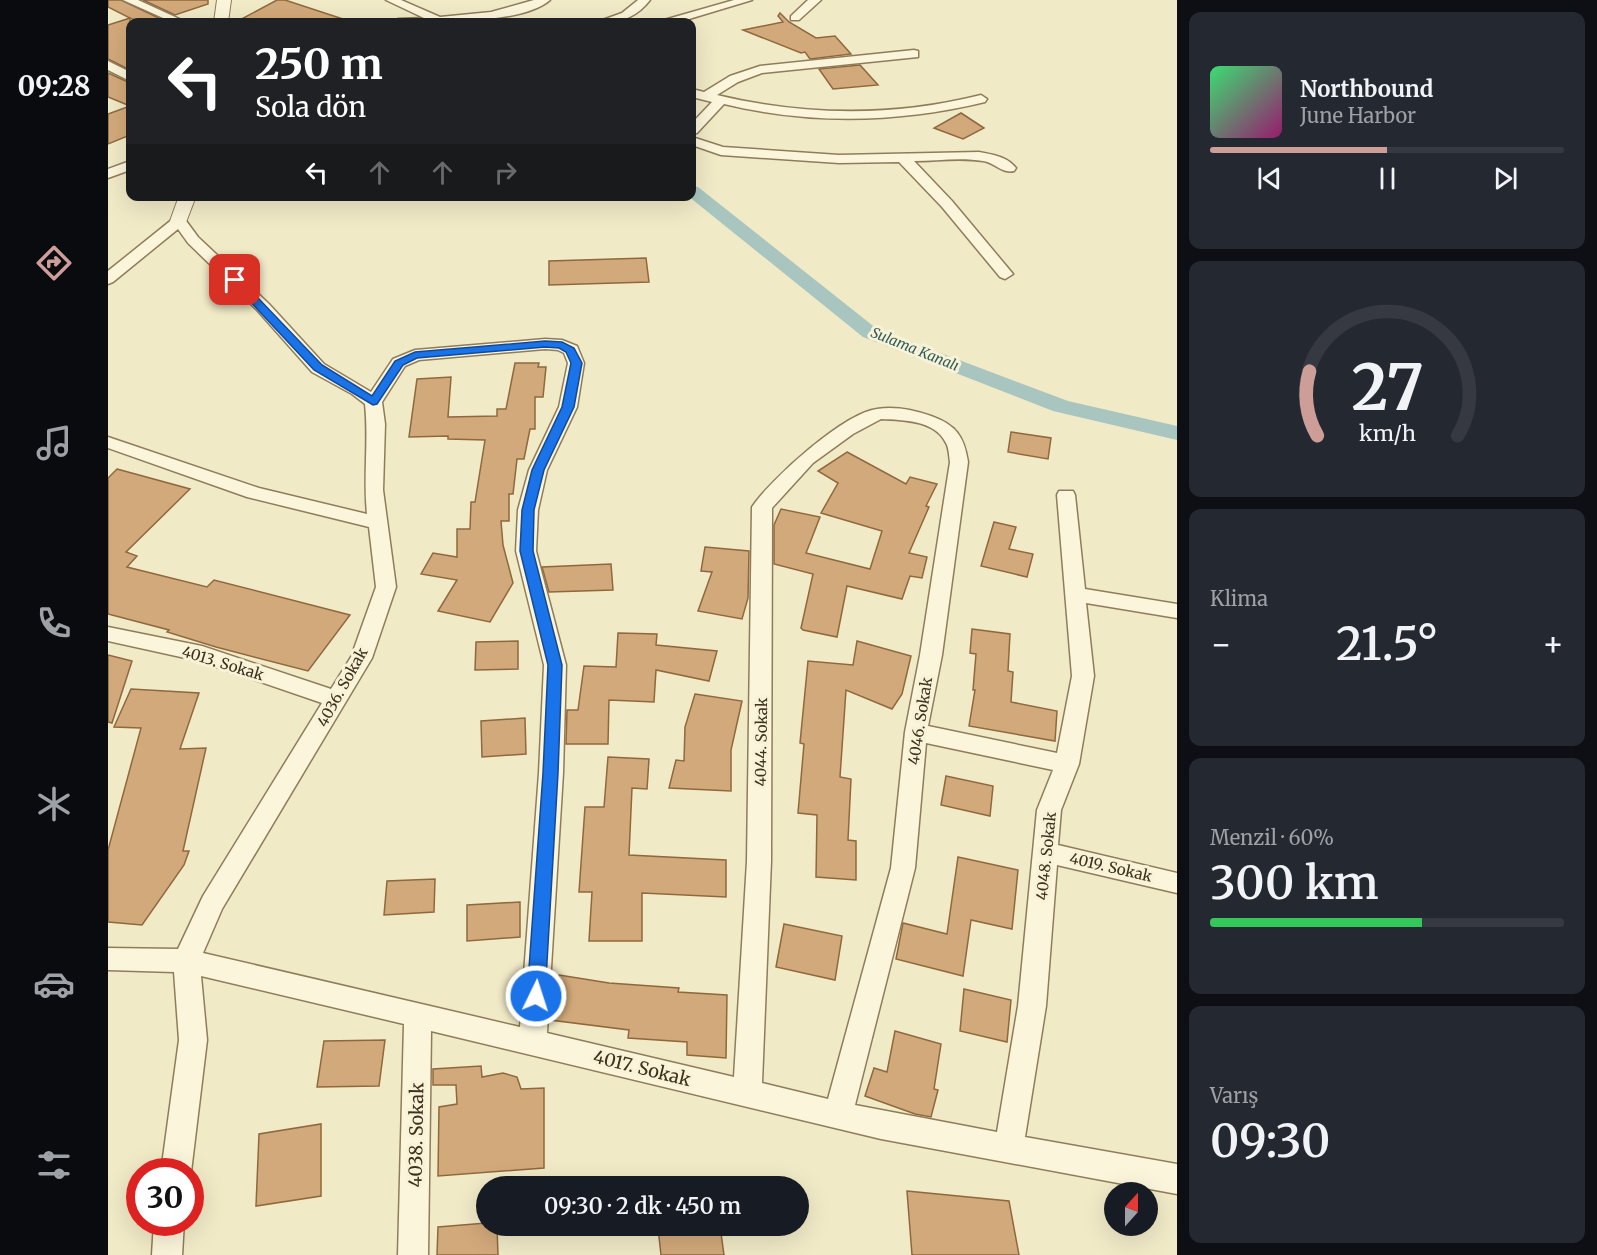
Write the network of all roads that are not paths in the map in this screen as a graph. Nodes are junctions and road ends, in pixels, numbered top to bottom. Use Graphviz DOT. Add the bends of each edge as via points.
graph roads {
  1 [pos="129,0"];
  2 [pos="224,0"];
  3 [pos="392,0"];
  4 [pos="544,0"];
  5 [pos="644,0"];
  6 [pos="746,0"];
  7 [pos="815,0"];
  8 [pos="171,18"];
  9 [pos="222,18"];
  10 [pos="432,18"];
  11 [pos="465,18"];
  12 [pos="617,18"];
  13 [pos="682,18"];
  14 [pos="795,18"];
  15 [pos="914,54"];
  16 [pos="108,65"];
  17 [pos="126,75"];
  18 [pos="696,94"];
  19 [pos="705,97"];
  20 [pos="981,99"];
  21 [pos="720,101"];
  22 [pos="696,126"];
  23 [pos="696,142"];
  24 [pos="903,158"];
  25 [pos="126,167"];
  26 [pos="1009,168"];
  27 [pos="108,174"];
  28 [pos="186,201"];
  29 [pos="179,221"];
  30 [pos="1005,274"];
  31 [pos="108,279"];
  32 [pos="373,402"];
  33 [pos="847,430"];
  34 [pos="108,442"];
  35 [pos="1066,495"];
  36 [pos="379,523"];
  37 [pos="1075,594"];
  38 [pos="1177,610"];
  39 [pos="108,634"];
  40 [pos="337,700"];
  41 [pos="916,732"];
  42 [pos="1067,764"];
  43 [pos="1045,852"];
  44 [pos="1177,883"];
  45 [pos="108,959"];
  46 [pos="186,961"];
  47 [pos="418,1015"];
  48 [pos="533,1041"];
  49 [pos="747,1092"];
  50 [pos="838,1115"];
  51 [pos="1009,1149"];
  52 [pos="178,1158"];
  53 [pos="1177,1179"];
  54 [pos="168,1236"];
  55 [pos="167,1255"];
  56 [pos="413,1255"];
  1 -- 8 [label="street"];
  2 -- 9 [label="street"];
  3 -- 10 [label="street"];
  4 -- 11 [label="street" via="530,7"];
  5 -- 12 [label="street" via="636,10"];
  6 -- 13 [label="street"];
  7 -- 14 [label="street"];
  15 -- 19 [label="street" via="760,70 734,79"];
  16 -- 17 [label="street"];
  18 -- 19 [label="street"];
  19 -- 21 [label="street"];
  20 -- 21 [label="street" via="952,108 872,116 804,115"];
  21 -- 22 [label="street"];
  23 -- 24 [label="street" via="721,151 839,159"];
  24 -- 26 [label="street" via="979,156 996,159"];
  24 -- 30 [label="street"];
  25 -- 27 [label="street"];
  28 -- 29 [label="street"];
  29 -- 31 [label="street"];
  29 -- 32 [label="street" via="318,368"];
  32 -- 36 [label="street, 4036. Sokak"];
  32 -- 48 [label="street" via="399,363 415,355 545,344 571,350 576,363 568,407 538,470 528,510 526,551 555,665"];
  33 -- 41 [label="street, 4046. Sokak" via="878,414 912,416 942,426 956,443 959,462 948,543"];
  33 -- 49 [label="street, 4044. Sokak" via="807,459 762,507 759,861"];
  34 -- 36 [label="street" via="254,493"];
  35 -- 37 [label="street, 4048. Sokak"];
  36 -- 40 [label="street, 4036. Sokak" via="386,587 361,658"];
  37 -- 38 [label="street"];
  37 -- 42 [label="street, 4048. Sokak" via="1083,676"];
  39 -- 40 [label="street, 4013. Sokak" via="202,654"];
  40 -- 46 [label="street, 4036. Sokak" via="212,904"];
  41 -- 42 [label="street"];
  41 -- 50 [label="street, 4046. Sokak" via="903,868"];
  42 -- 43 [label="street, 4048. Sokak" via="1049,810"];
  43 -- 44 [label="street, 4019. Sokak"];
  43 -- 51 [label="street, 4048. Sokak" via="1032,1006"];
  45 -- 46 [label="street, 4017. Sokak"];
  46 -- 47 [label="street, 4017. Sokak"];
  46 -- 52 [label="street, 4036. Sokak" via="193,1040"];
  47 -- 48 [label="street, 4017. Sokak"];
  47 -- 56 [label="street, 4038. Sokak"];
  48 -- 49 [label="street, 4017. Sokak"];
  49 -- 50 [label="street, 4017. Sokak"];
  50 -- 51 [label="street, 4017. Sokak"];
  51 -- 53 [label="street, 4017. Sokak"];
  54 -- 55 [label="street"];
}
